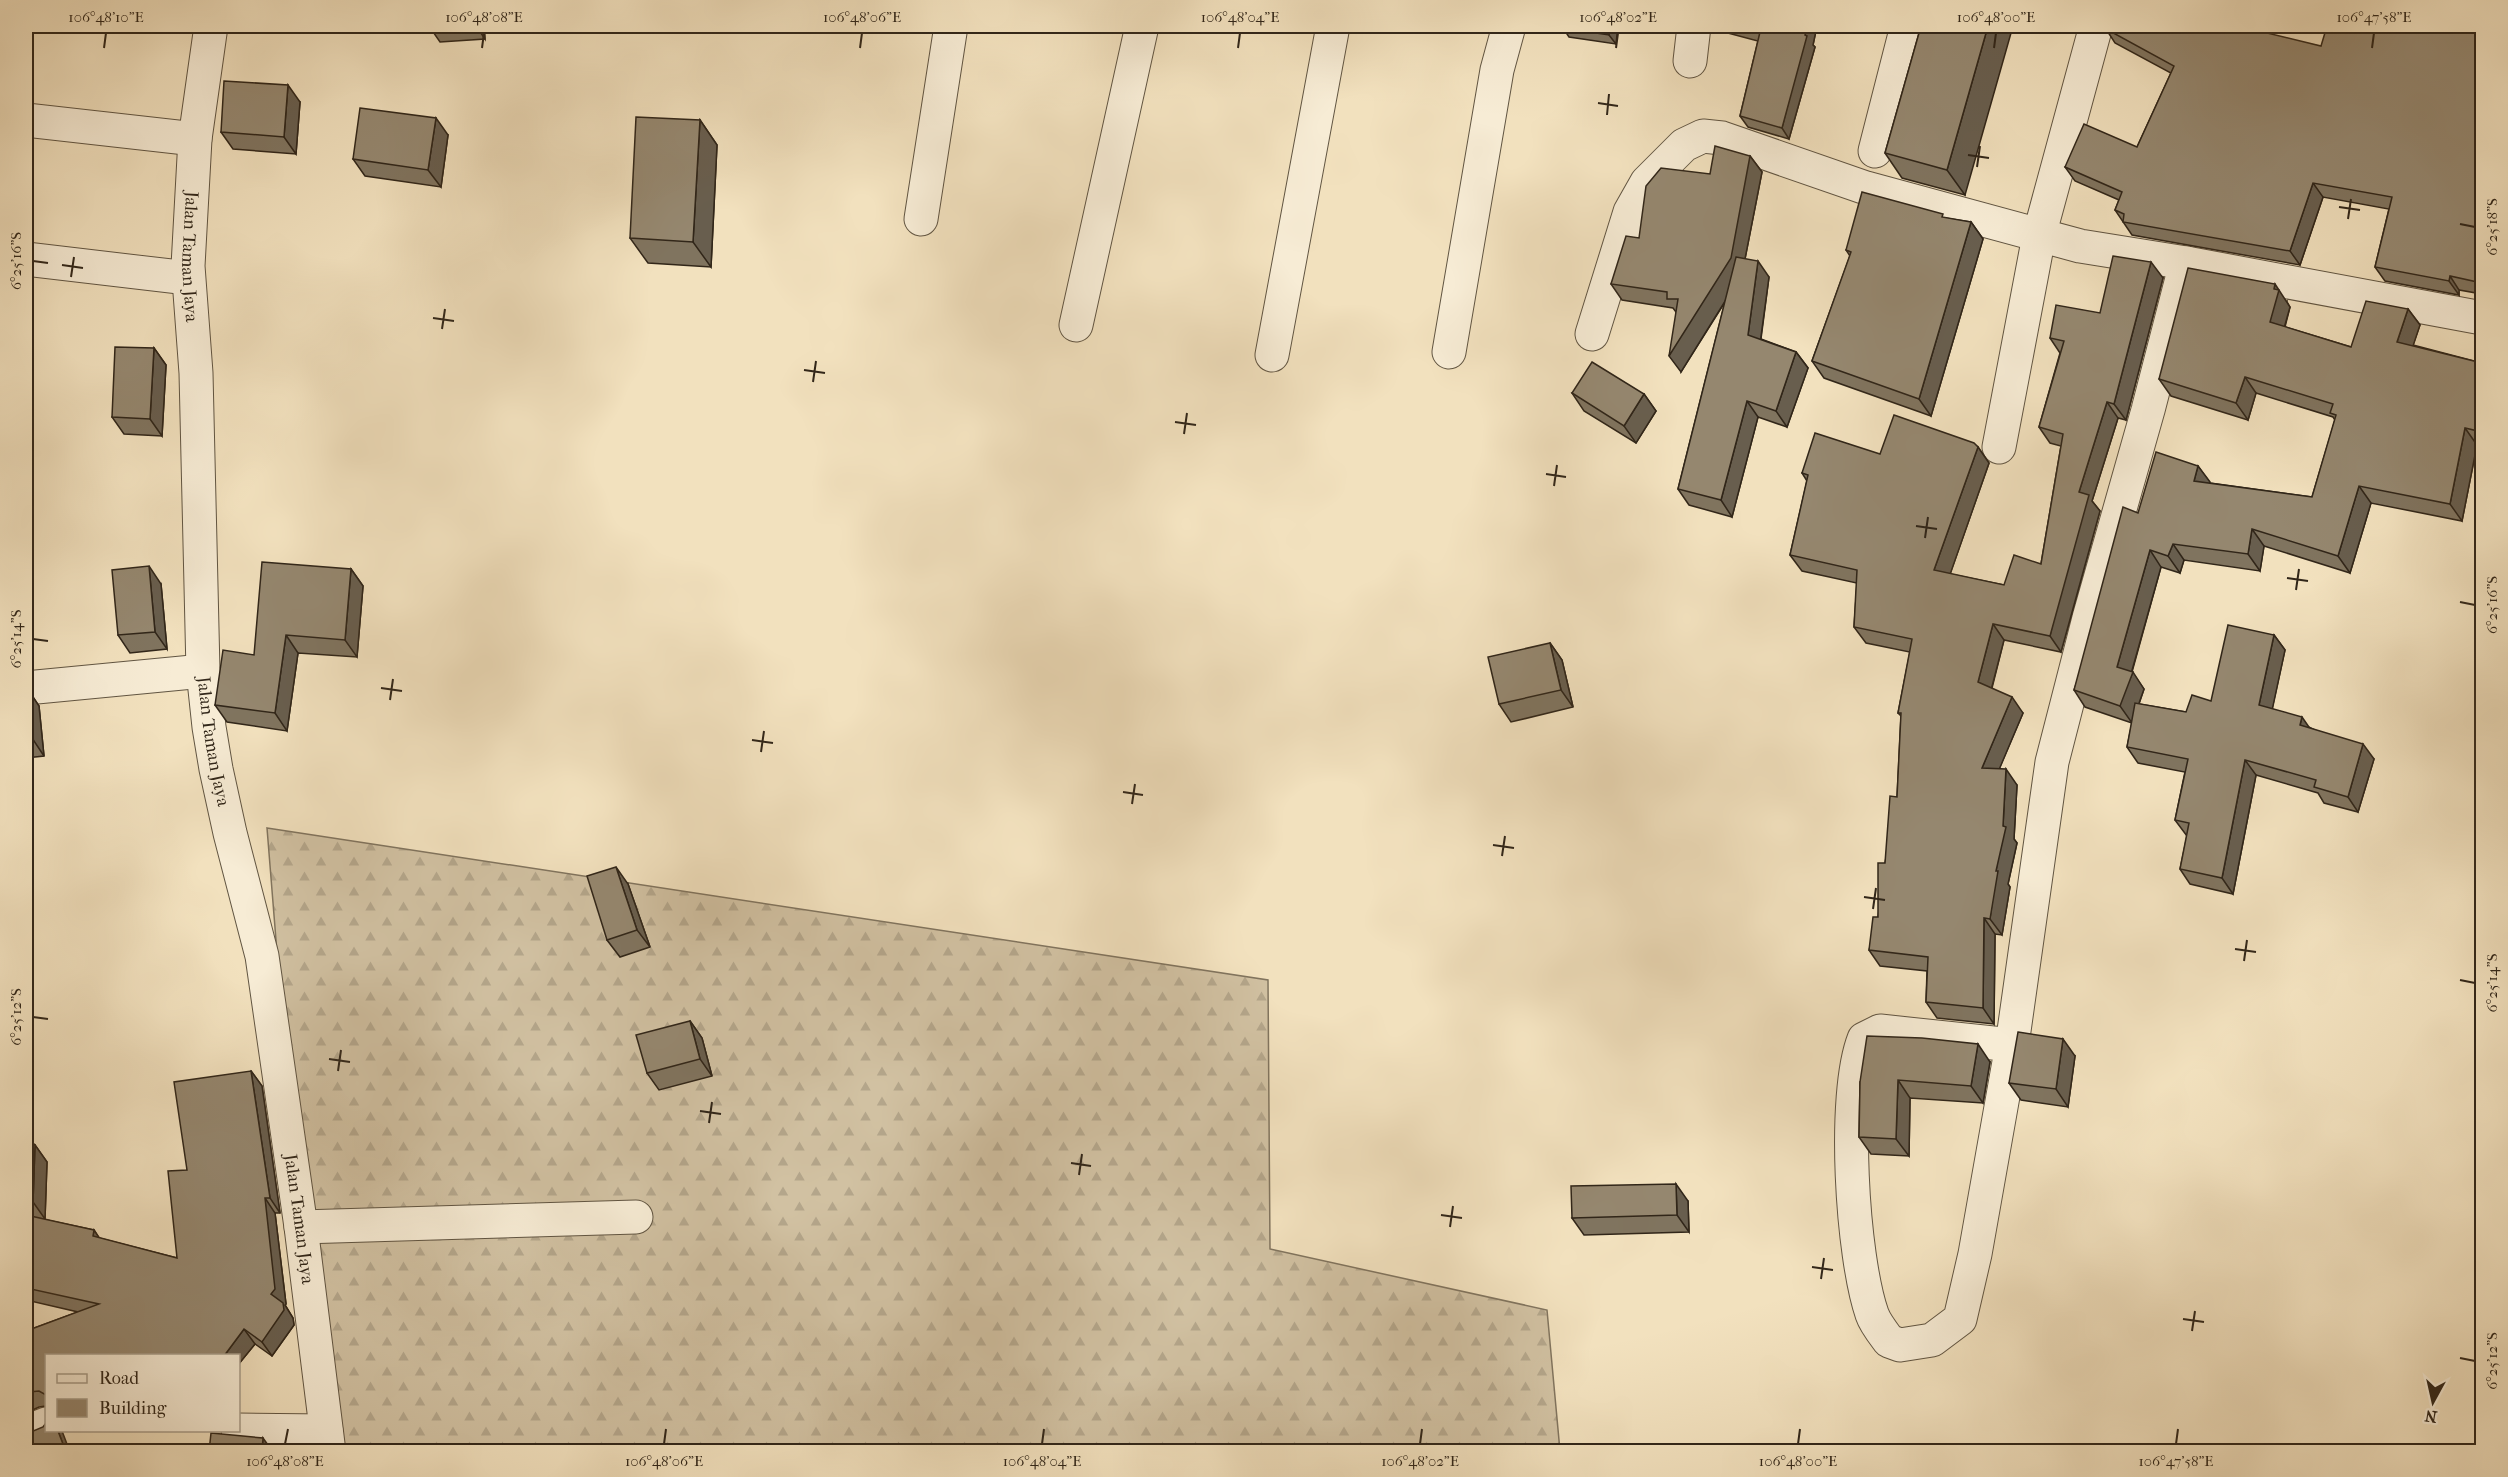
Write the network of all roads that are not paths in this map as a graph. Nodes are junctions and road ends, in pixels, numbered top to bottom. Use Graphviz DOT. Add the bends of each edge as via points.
graph roads {
  1 [pos="211,26"];
  2 [pos="951,26"];
  3 [pos="1142,26"];
  4 [pos="1333,26"];
  5 [pos="1509,26"];
  6 [pos="1695,26"];
  7 [pos="1907,26"];
  8 [pos="2096,26"];
  9 [pos="1690,61"];
  10 [pos="26,120"];
  11 [pos="195,139"];
  12 [pos="1875,152"];
  13 [pos="921,219"];
  14 [pos="2038,236"];
  15 [pos="26,259"];
  16 [pos="2186,262"];
  17 [pos="188,278"];
  18 [pos="2482,318"];
  19 [pos="1076,325"];
  20 [pos="1592,334"];
  21 [pos="1449,352"];
  22 [pos="1272,355"];
  23 [pos="1999,447"];
  24 [pos="203,671"];
  25 [pos="26,688"];
  26 [pos="2012,1045"];
  27 [pos="636,1217"];
  28 [pos="301,1227"];
  29 [pos="45,1424"];
  30 [pos="240,1430"];
  31 [pos="26,1432"];
  32 [pos="328,1441"];
  1 -- 11 [label="street, Jalan Taman Jaya"];
  2 -- 13 [label="street"];
  3 -- 19 [label="street"];
  4 -- 22 [label="street"];
  5 -- 21 [label="street" via="1497,70"];
  6 -- 9 [label="street"];
  7 -- 12 [label="street"];
  8 -- 14 [label="street"];
  10 -- 11 [label="street"];
  11 -- 17 [label="street, Jalan Taman Jaya"];
  14 -- 16 [label="street"];
  14 -- 20 [label="street" via="1866,188 1722,138 1703,136 1684,145 1647,182 1630,212"];
  14 -- 23 [label="street"];
  15 -- 17 [label="street"];
  16 -- 18 [label="street"];
  16 -- 26 [label="street" via="2052,762"];
  17 -- 24 [label="street, Jalan Taman Jaya" via="196,374"];
  24 -- 25 [label="street"];
  24 -- 28 [label="street, Jalan Taman Jaya" via="216,769 262,956"];
  26 -- 26 [label="street" via="1960,1319 1932,1340 1900,1345 1888,1341 1872,1315 1862,1270 1854,1196 1855,1080 1857,1056 1864,1039 1880,1031"];
  27 -- 28 [label="street"];
  28 -- 32 [label="street, Jalan Taman Jaya"];
  29 -- 31 [label="street"];
  30 -- 32 [label="street"];
}
